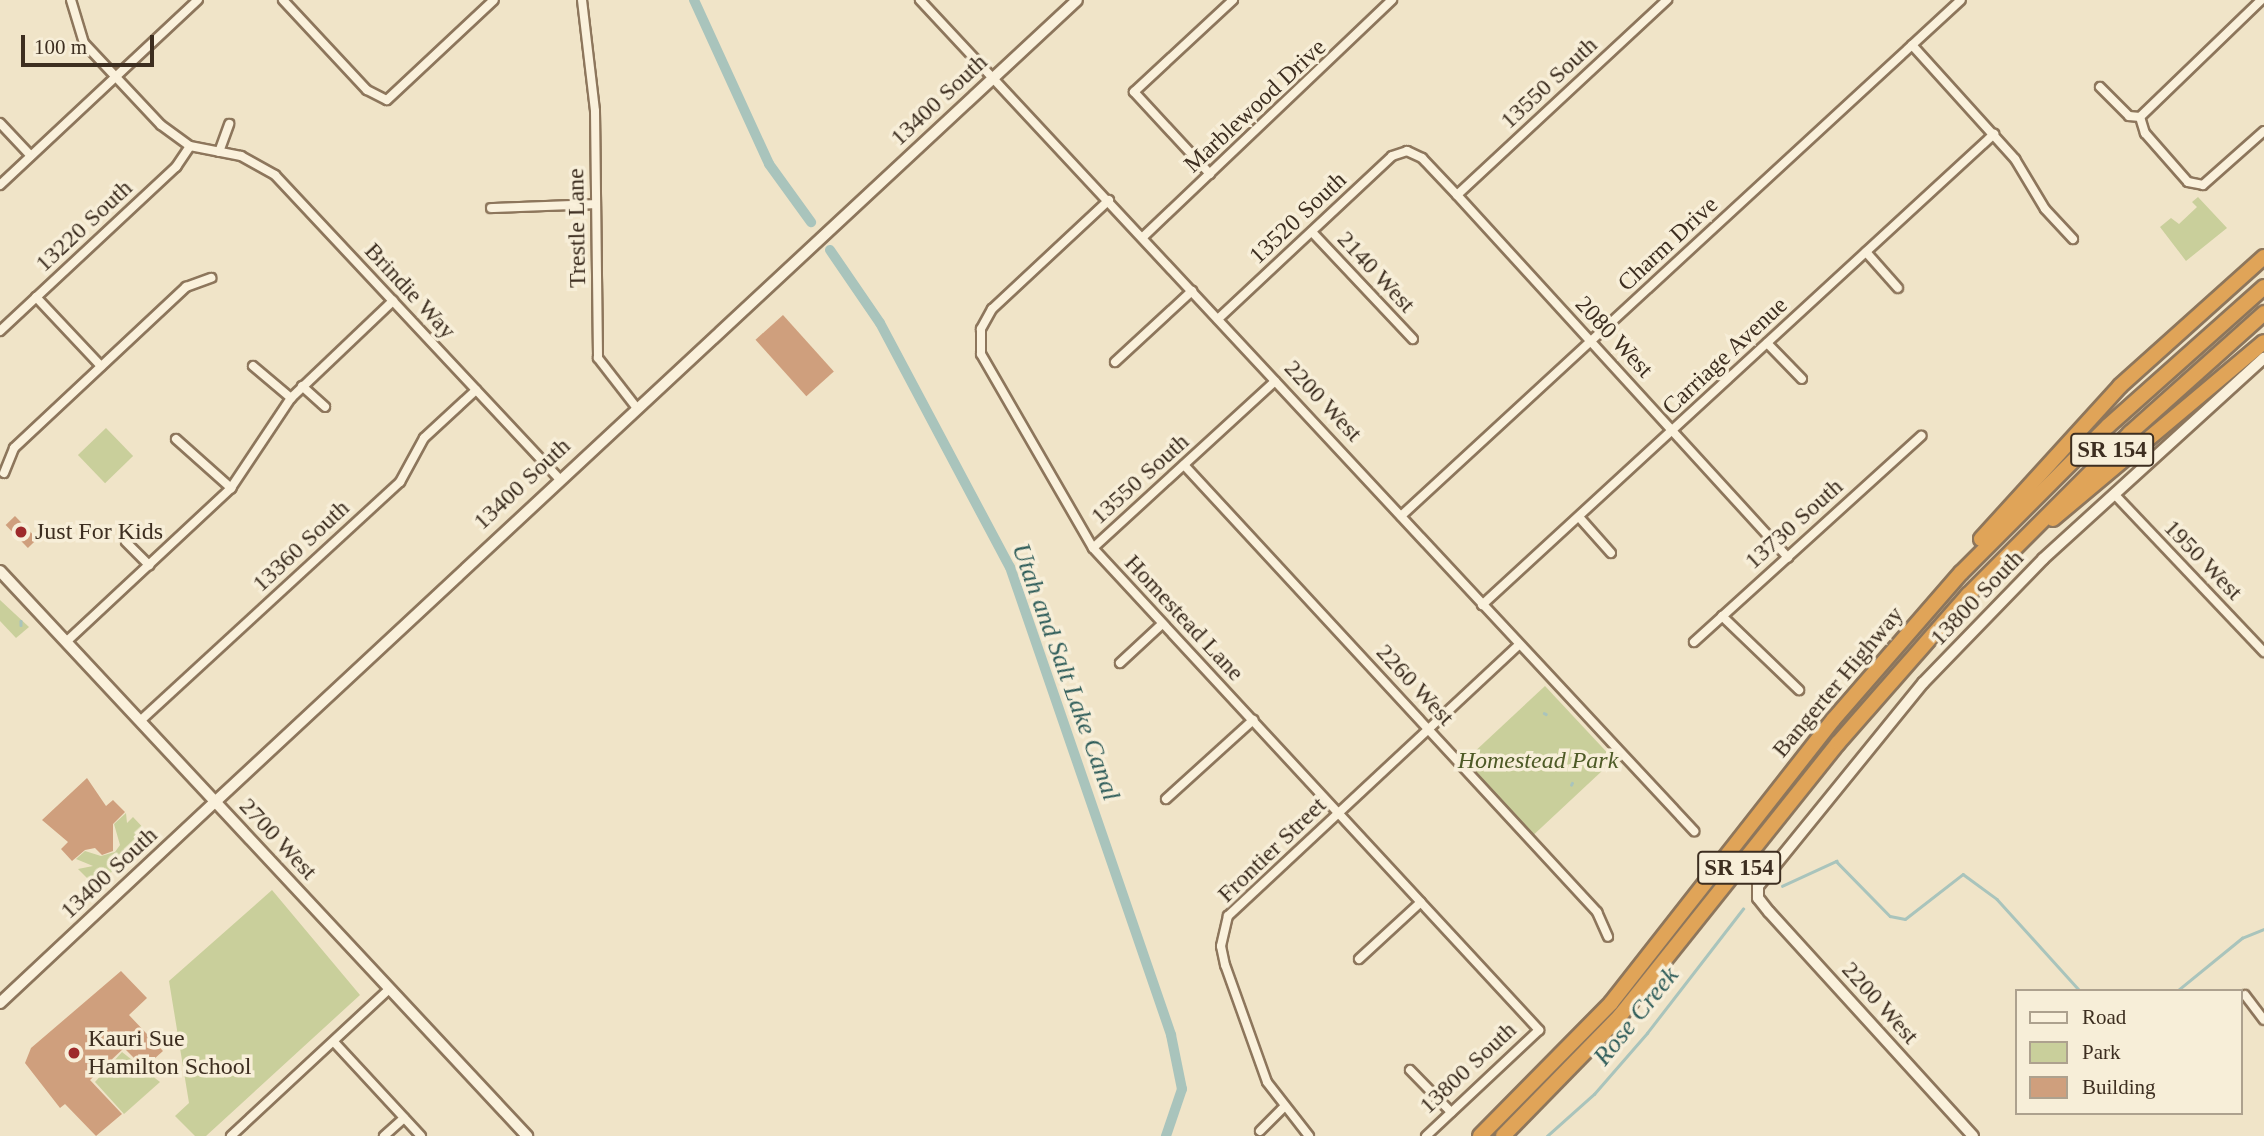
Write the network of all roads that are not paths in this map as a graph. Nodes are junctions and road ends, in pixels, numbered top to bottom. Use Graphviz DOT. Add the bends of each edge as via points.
graph roads {
  1 [pos="71,0"];
  2 [pos="198,0"];
  3 [pos="283,0"];
  4 [pos="494,0"];
  5 [pos="582,0"];
  6 [pos="920,0"];
  7 [pos="1077,0"];
  8 [pos="1233,0"];
  9 [pos="1392,0"];
  10 [pos="1667,0"];
  11 [pos="1961,0"];
  12 [pos="2261,0"];
  13 [pos="1912,45"];
  14 [pos="116,77"];
  15 [pos="994,77"];
  16 [pos="2100,87"];
  17 [pos="2140,117"];
  18 [pos="0,123"];
  19 [pos="229,124"];
  20 [pos="2264,131"];
  21 [pos="1994,134"];
  22 [pos="190,146"];
  23 [pos="1407,151"];
  24 [pos="219,152"];
  25 [pos="31,156"];
  26 [pos="1210,174"];
  27 [pos="0,185"];
  28 [pos="1457,195"];
  29 [pos="1109,201"];
  30 [pos="594,204"];
  31 [pos="491,208"];
  32 [pos="1312,232"];
  33 [pos="1143,237"];
  34 [pos="2073,239"];
  35 [pos="1866,252"];
  36 [pos="2264,257"];
  37 [pos="211,278"];
  38 [pos="2264,287"];
  39 [pos="1898,288"];
  40 [pos="1192,291"];
  41 [pos="36,297"];
  42 [pos="393,300"];
  43 [pos="2264,313"];
  44 [pos="1218,319"];
  45 [pos="0,331"];
  46 [pos="1413,339"];
  47 [pos="1591,342"];
  48 [pos="2264,342"];
  49 [pos="1767,343"];
  50 [pos="2264,358"];
  51 [pos="1115,362"];
  52 [pos="102,366"];
  53 [pos="253,366"];
  54 [pos="1802,379"];
  55 [pos="1275,381"];
  56 [pos="302,386"];
  57 [pos="476,390"];
  58 [pos="291,398"];
  59 [pos="325,407"];
  60 [pos="636,407"];
  61 [pos="1673,430"];
  62 [pos="1921,436"];
  63 [pos="176,439"];
  64 [pos="1184,465"];
  65 [pos="4,473"];
  66 [pos="559,478"];
  67 [pos="231,488"];
  68 [pos="2114,494"];
  69 [pos="1401,516"];
  70 [pos="1579,517"];
  71 [pos="126,542"];
  72 [pos="1093,548"];
  73 [pos="1611,553"];
  74 [pos="1787,556"];
  75 [pos="149,565"];
  76 [pos="2,576"];
  77 [pos="1968,595"];
  78 [pos="1482,605"];
  79 [pos="1923,615"];
  80 [pos="1722,616"];
  81 [pos="1162,624"];
  82 [pos="66,642"];
  83 [pos="1693,642"];
  84 [pos="1519,645"];
  85 [pos="2264,652"];
  86 [pos="1119,663"];
  87 [pos="1799,690"];
  88 [pos="1252,720"];
  89 [pos="140,721"];
  90 [pos="1428,728"];
  91 [pos="1166,799"];
  92 [pos="215,802"];
  93 [pos="1339,812"];
  94 [pos="1694,831"];
  95 [pos="1758,898"];
  96 [pos="1421,902"];
  97 [pos="1608,937"];
  98 [pos="1359,959"];
  99 [pos="388,990"];
  100 [pos="2245,995"];
  101 [pos="0,1003"];
  102 [pos="2264,1020"];
  103 [pos="1539,1030"];
  104 [pos="334,1042"];
  105 [pos="1410,1070"];
  106 [pos="1283,1108"];
  107 [pos="1451,1112"];
  108 [pos="404,1118"];
  109 [pos="1260,1131"];
  110 [pos="231,1136"];
  111 [pos="384,1136"];
  112 [pos="421,1136"];
  113 [pos="527,1136"];
  114 [pos="1309,1136"];
  115 [pos="1426,1136"];
  116 [pos="1479,1136"];
  117 [pos="1503,1136"];
  118 [pos="1973,1136"];
  1 -- 14 [label="street, Brindie Way" via="80,37"];
  2 -- 14 [label="street"];
  3 -- 4 [label="street" via="368,90 387,100"];
  5 -- 30 [label="street, Trestle Lane" via="588,35"];
  6 -- 15 [label="street, 2200 West"];
  7 -- 15 [label="street, 13400 South"];
  8 -- 26 [label="street" via="1134,92"];
  9 -- 26 [label="street, Marblewood Drive"];
  10 -- 28 [label="street, 13550 South"];
  11 -- 13 [label="street, Charm Drive"];
  12 -- 17 [label="street"];
  13 -- 21 [label="street"];
  13 -- 47 [label="street, Charm Drive"];
  14 -- 22 [label="street, Brindie Way" via="167,131"];
  14 -- 25 [label="street"];
  15 -- 29 [label="street, 2200 West"];
  15 -- 60 [label="street, 13400 South"];
  16 -- 17 [label="street" via="2129,116"];
  17 -- 20 [label="street" via="2145,133 2188,182 2203,185"];
  18 -- 25 [label="street"];
  19 -- 24 [label="street"];
  21 -- 34 [label="street"];
  21 -- 35 [label="street, Carriage Avenue"];
  22 -- 24 [label="street, Brindie Way"];
  22 -- 41 [label="street, 13220 South" via="176,167"];
  23 -- 28 [label="street, 2080 West" via="1422,158"];
  23 -- 32 [label="street, 13520 South" via="1392,156"];
  24 -- 42 [label="street, Brindie Way" via="248,158 269,170"];
  25 -- 27 [label="street"];
  26 -- 33 [label="street, Marblewood Drive"];
  28 -- 47 [label="street, 2080 West"];
  29 -- 33 [label="street, 2200 West"];
  29 -- 72 [label="street, Homestead Lane" via="992,309 981,329 981,354"];
  30 -- 31 [label="street"];
  30 -- 60 [label="street, Trestle Lane" via="598,358"];
  32 -- 44 [label="street, 13520 South"];
  32 -- 46 [label="street, 2140 West"];
  33 -- 40 [label="street, 2200 West"];
  35 -- 39 [label="street"];
  35 -- 49 [label="street, Carriage Avenue"];
  36 -- 79 [label="highway" via="2095,411 1982,539"];
  37 -- 52 [label="street" via="186,287"];
  38 -- 79 [label="highway, Bangerter Highway / SR 154" via="2068,463"];
  40 -- 44 [label="street, 2200 West"];
  40 -- 51 [label="street"];
  41 -- 45 [label="street, 13220 South"];
  41 -- 52 [label="street"];
  42 -- 56 [label="street"];
  42 -- 57 [label="street, Brindie Way"];
  43 -- 77 [label="highway, Bangerter Highway / SR 154" via="2110,452"];
  44 -- 55 [label="street, 2200 West"];
  47 -- 61 [label="street, 2080 West"];
  47 -- 69 [label="street, Charm Drive"];
  48 -- 77 [label="highway"];
  49 -- 54 [label="street"];
  49 -- 61 [label="street, Carriage Avenue"];
  50 -- 68 [label="street, 13800 South"];
  52 -- 65 [label="street" via="14,448"];
  53 -- 58 [label="street"];
  55 -- 64 [label="street, 13550 South"];
  55 -- 69 [label="street, 2200 West"];
  56 -- 58 [label="street"];
  56 -- 59 [label="street"];
  57 -- 66 [label="street, Brindie Way"];
  57 -- 89 [label="street, 13360 South" via="424,438 400,482"];
  58 -- 67 [label="street"];
  60 -- 66 [label="street, 13400 South"];
  61 -- 70 [label="street, Carriage Avenue"];
  61 -- 74 [label="street, 2080 West"];
  62 -- 74 [label="street, 13730 South"];
  63 -- 67 [label="street"];
  64 -- 72 [label="street, 13550 South"];
  64 -- 90 [label="street, 2260 West"];
  66 -- 92 [label="street, 13400 South"];
  67 -- 75 [label="street"];
  68 -- 85 [label="street, 1950 West"];
  68 -- 95 [label="street, 13800 South" via="1923,683 1765,875"];
  69 -- 78 [label="street, 2200 West"];
  70 -- 73 [label="street"];
  70 -- 78 [label="street, Carriage Avenue"];
  71 -- 75 [label="street"];
  72 -- 81 [label="street, Homestead Lane"];
  74 -- 80 [label="street, 13730 South"];
  75 -- 82 [label="street"];
  76 -- 82 [label="main road, 2700 West"];
  77 -- 117 [label="highway, Bangerter Highway / SR 154" via="1838,743 1613,1024"];
  78 -- 84 [label="street, 2200 West"];
  79 -- 116 [label="highway, Bangerter Highway / SR 154" via="1825,730 1629,982"];
  80 -- 83 [label="street, 13730 South"];
  80 -- 87 [label="street"];
  81 -- 86 [label="street"];
  81 -- 88 [label="street, Homestead Lane"];
  82 -- 89 [label="main road, 2700 West"];
  84 -- 90 [label="street, Frontier Street"];
  84 -- 94 [label="street, 2200 West"];
  88 -- 91 [label="street"];
  88 -- 93 [label="street, Homestead Lane"];
  89 -- 92 [label="main road, 2700 West"];
  90 -- 93 [label="street, Frontier Street"];
  90 -- 97 [label="street, 2260 West" via="1597,912"];
  92 -- 99 [label="main road, 2700 West"];
  92 -- 101 [label="main road, 13400 South"];
  93 -- 96 [label="street, Homestead Lane"];
  93 -- 106 [label="street, Frontier Street" via="1240,902 1223,930 1225,965 1267,1082"];
  95 -- 118 [label="street, 2200 West"];
  96 -- 98 [label="street"];
  96 -- 103 [label="street, Homestead Lane"];
  99 -- 104 [label="street"];
  99 -- 113 [label="main road, 2700 West"];
  100 -- 102 [label="street"];
  103 -- 107 [label="street, 13800 South"];
  104 -- 108 [label="street"];
  104 -- 110 [label="street"];
  105 -- 107 [label="street"];
  106 -- 109 [label="street"];
  106 -- 114 [label="street, Frontier Street"];
  107 -- 115 [label="street, 13800 South"];
  108 -- 111 [label="street"];
  108 -- 112 [label="street"];
}
